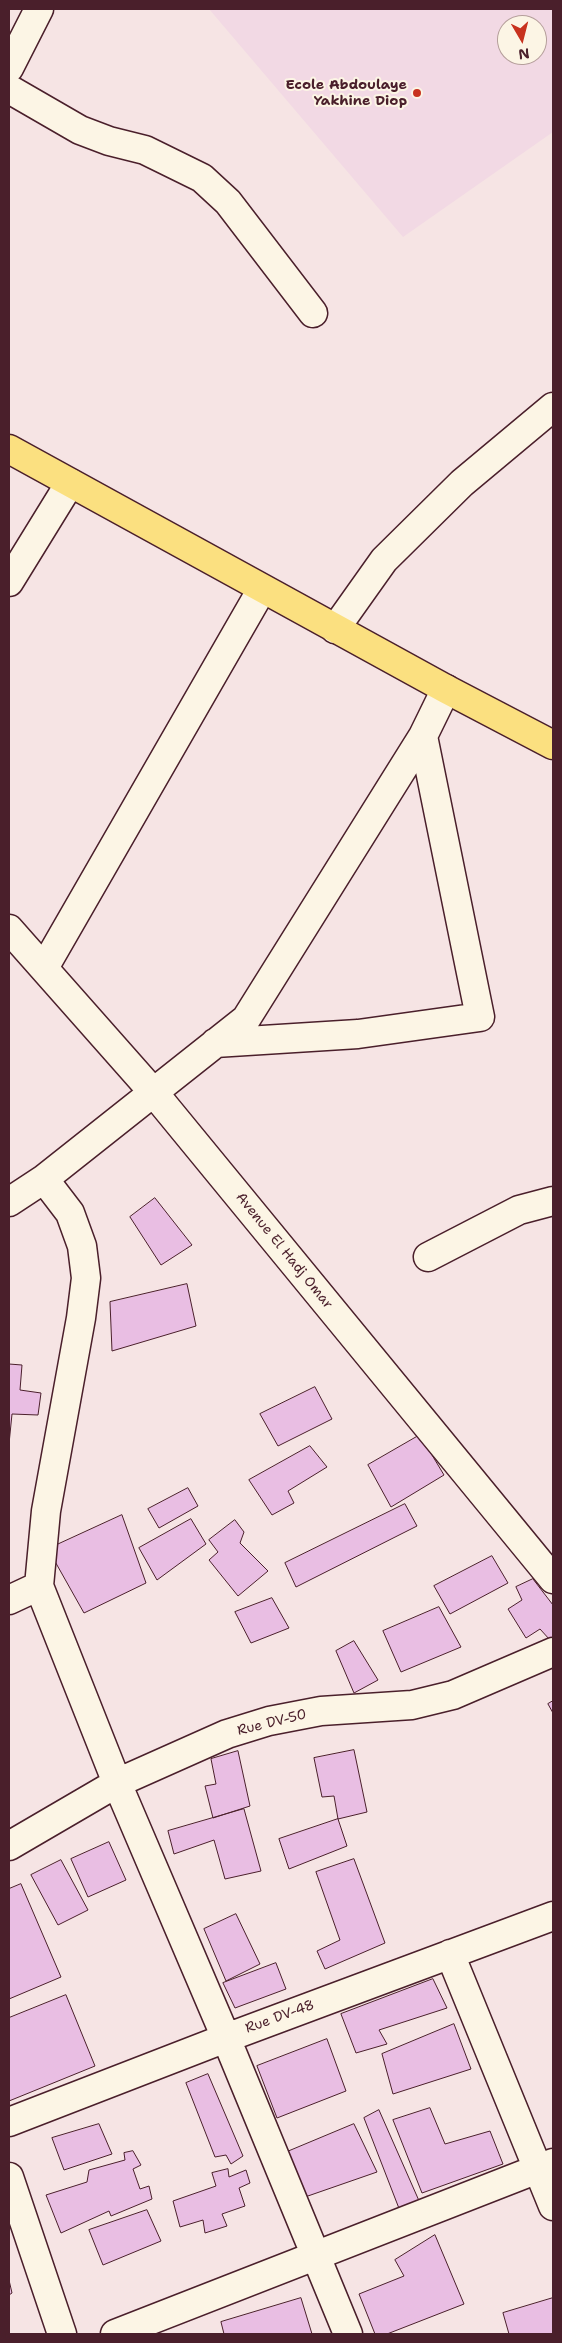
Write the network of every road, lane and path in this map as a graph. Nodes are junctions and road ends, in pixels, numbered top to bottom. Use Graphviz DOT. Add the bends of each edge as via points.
graph roads {
  1 [pos="39,9"];
  2 [pos="9,68"];
  3 [pos="9,89"];
  4 [pos="313,313"];
  5 [pos="553,407"];
  6 [pos="9,448"];
  7 [pos="70,483"];
  8 [pos="9,582"];
  9 [pos="262,589"];
  10 [pos="335,629"];
  11 [pos="446,689"];
  12 [pos="423,736"];
  13 [pos="553,745"];
  14 [pos="9,929"];
  15 [pos="44,968"];
  16 [pos="215,1042"];
  17 [pos="154,1093"];
  18 [pos="44,1179"];
  19 [pos="553,1201"];
  20 [pos="9,1202"];
  21 [pos="428,1257"];
  22 [pos="553,1577"];
  23 [pos="39,1586"];
  24 [pos="9,1600"];
  25 [pos="553,1652"];
  26 [pos="117,1782"];
  27 [pos="9,1846"];
  28 [pos="553,1916"];
  29 [pos="450,1954"];
  30 [pos="226,2038"];
  31 [pos="9,2122"];
  32 [pos="546,2165"];
  33 [pos="9,2177"];
  34 [pos="553,2206"];
  35 [pos="315,2256"];
  36 [pos="62,2334"];
  37 [pos="115,2334"];
  38 [pos="348,2334"];
  1 -- 2 [label="street"];
  3 -- 4 [label="street" via="80,130 145,150 202,178 228,202"];
  5 -- 10 [label="street" via="462,483 384,560"];
  6 -- 7 [label="main road"];
  7 -- 8 [label="street"];
  7 -- 9 [label="main road"];
  9 -- 10 [label="main road"];
  9 -- 15 [label="street"];
  10 -- 11 [label="main road"];
  11 -- 12 [label="street"];
  11 -- 13 [label="main road"];
  12 -- 16 [label="street" via="246,1020"];
  12 -- 16 [label="street" via="480,1017 358,1034"];
  14 -- 15 [label="street, Avenue El Hadj Omar"];
  15 -- 17 [label="street, Avenue El Hadj Omar"];
  16 -- 17 [label="street"];
  17 -- 18 [label="street"];
  17 -- 22 [label="street, Avenue El Hadj Omar"];
  18 -- 20 [label="street"];
  18 -- 23 [label="street" via="70,1213 82,1246 86,1278 46,1511"];
  19 -- 21 [label="street" via="519,1210"];
  23 -- 24 [label="street"];
  23 -- 26 [label="street"];
  25 -- 26 [label="street, Rue DV-50" via="453,1695 412,1705 321,1711 269,1720 227,1734"];
  26 -- 27 [label="street, Rue DV-50"];
  26 -- 30 [label="street"];
  28 -- 29 [label="street, Rue DV-48"];
  29 -- 30 [label="street, Rue DV-48"];
  29 -- 32 [label="street"];
  30 -- 31 [label="street, Rue DV-48"];
  30 -- 35 [label="street"];
  32 -- 34 [label="street"];
  32 -- 35 [label="street"];
  33 -- 36 [label="street"];
  35 -- 37 [label="street"];
  35 -- 38 [label="street"];
}
